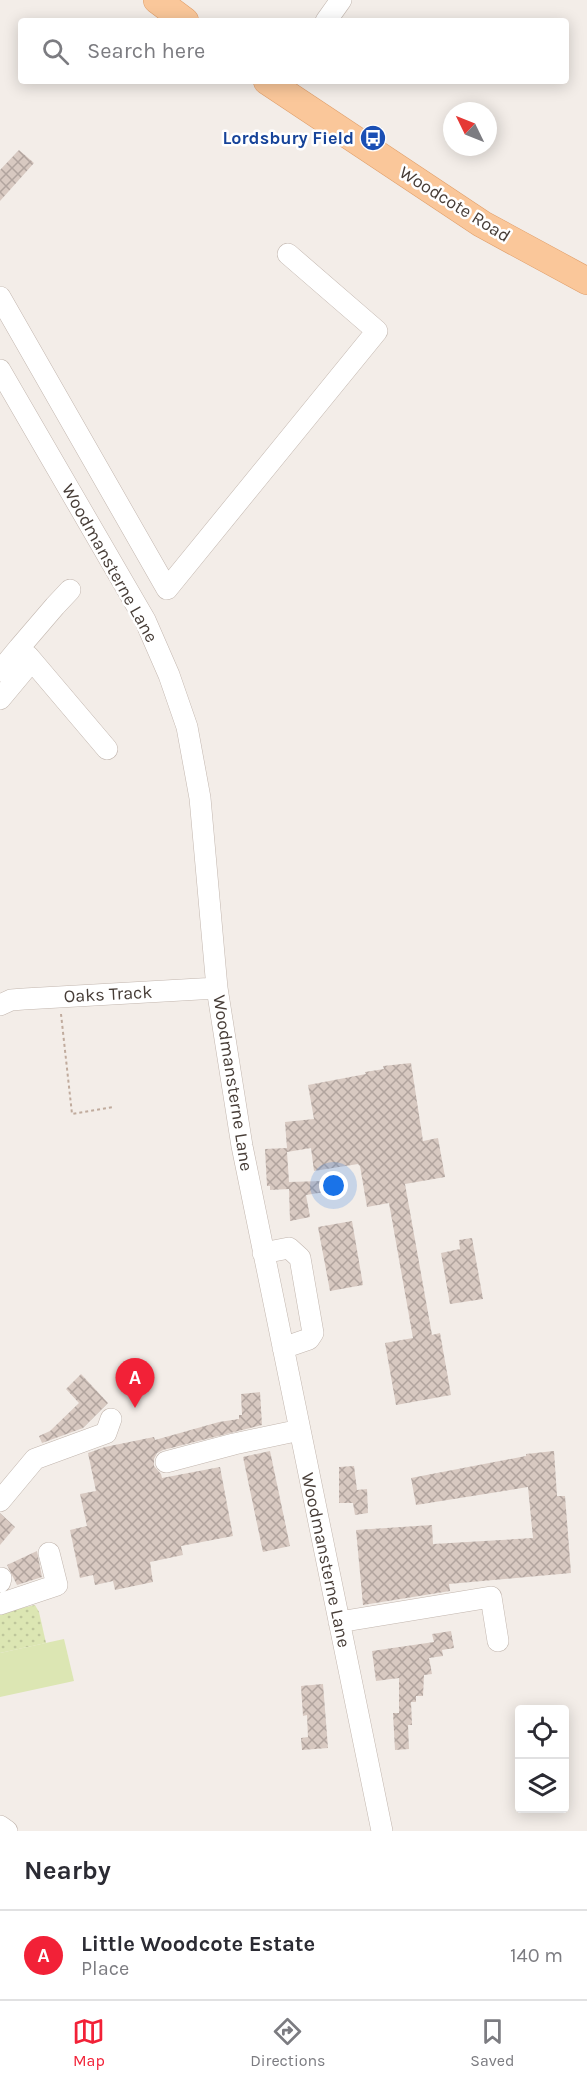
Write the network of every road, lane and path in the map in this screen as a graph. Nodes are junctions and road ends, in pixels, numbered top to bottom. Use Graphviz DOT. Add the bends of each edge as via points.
graph roads {
  1 [pos="157,0"];
  2 [pos="341,0"];
  3 [pos="180,18"];
  4 [pos="328,18"];
  5 [pos="276,84"];
  6 [pos="288,254"];
  7 [pos="587,281"];
  8 [pos="0,297"];
  9 [pos="0,370"];
  10 [pos="70,590"];
  11 [pos="24,653"];
  12 [pos="0,671"];
  13 [pos="0,699"];
  14 [pos="107,749"];
  15 [pos="217,988"];
  16 [pos="59,997"];
  17 [pos="0,1005"];
  18 [pos="114,1107"];
  19 [pos="264,1253"];
  20 [pos="283,1348"];
  21 [pos="111,1419"];
  22 [pos="300,1430"];
  23 [pos="166,1462"];
  24 [pos="0,1501"];
  25 [pos="49,1553"];
  26 [pos="0,1604"];
  27 [pos="339,1622"];
  28 [pos="498,1641"];
  29 [pos="0,1826"];
  30 [pos="7,1831"];
  31 [pos="382,1831"];
  1 -- 3 [label="main road"];
  2 -- 4 [label="street"];
  5 -- 7 [label="main road, Woodcote Road" via="482,224"];
  6 -- 8 [label="street" via="377,331 167,589"];
  9 -- 15 [label="street, Woodmansterne Lane" via="145,620 169,675 187,727 200,798"];
  10 -- 11 [label="street"];
  11 -- 12 [label="street"];
  11 -- 13 [label="street" via="25,669"];
  11 -- 14 [label="street"];
  15 -- 16 [label="street, Oaks Track"];
  15 -- 19 [label="street, Woodmansterne Lane"];
  16 -- 17 [label="street, Oaks Track" via="11,1000"];
  16 -- 18 [label="path" via="72,1114"];
  19 -- 20 [label="street, Woodmansterne Lane"];
  19 -- 20 [label="street" via="289,1248 300,1257 314,1333 309,1339"];
  20 -- 22 [label="street, Woodmansterne Lane"];
  21 -- 24 [label="street" via="106,1433 35,1459"];
  22 -- 23 [label="street"];
  22 -- 27 [label="street, Woodmansterne Lane"];
  25 -- 26 [label="street" via="57,1585"];
  27 -- 28 [label="street" via="491,1597"];
  27 -- 31 [label="street, Woodmansterne Lane"];
  29 -- 30 [label="street"];
}
